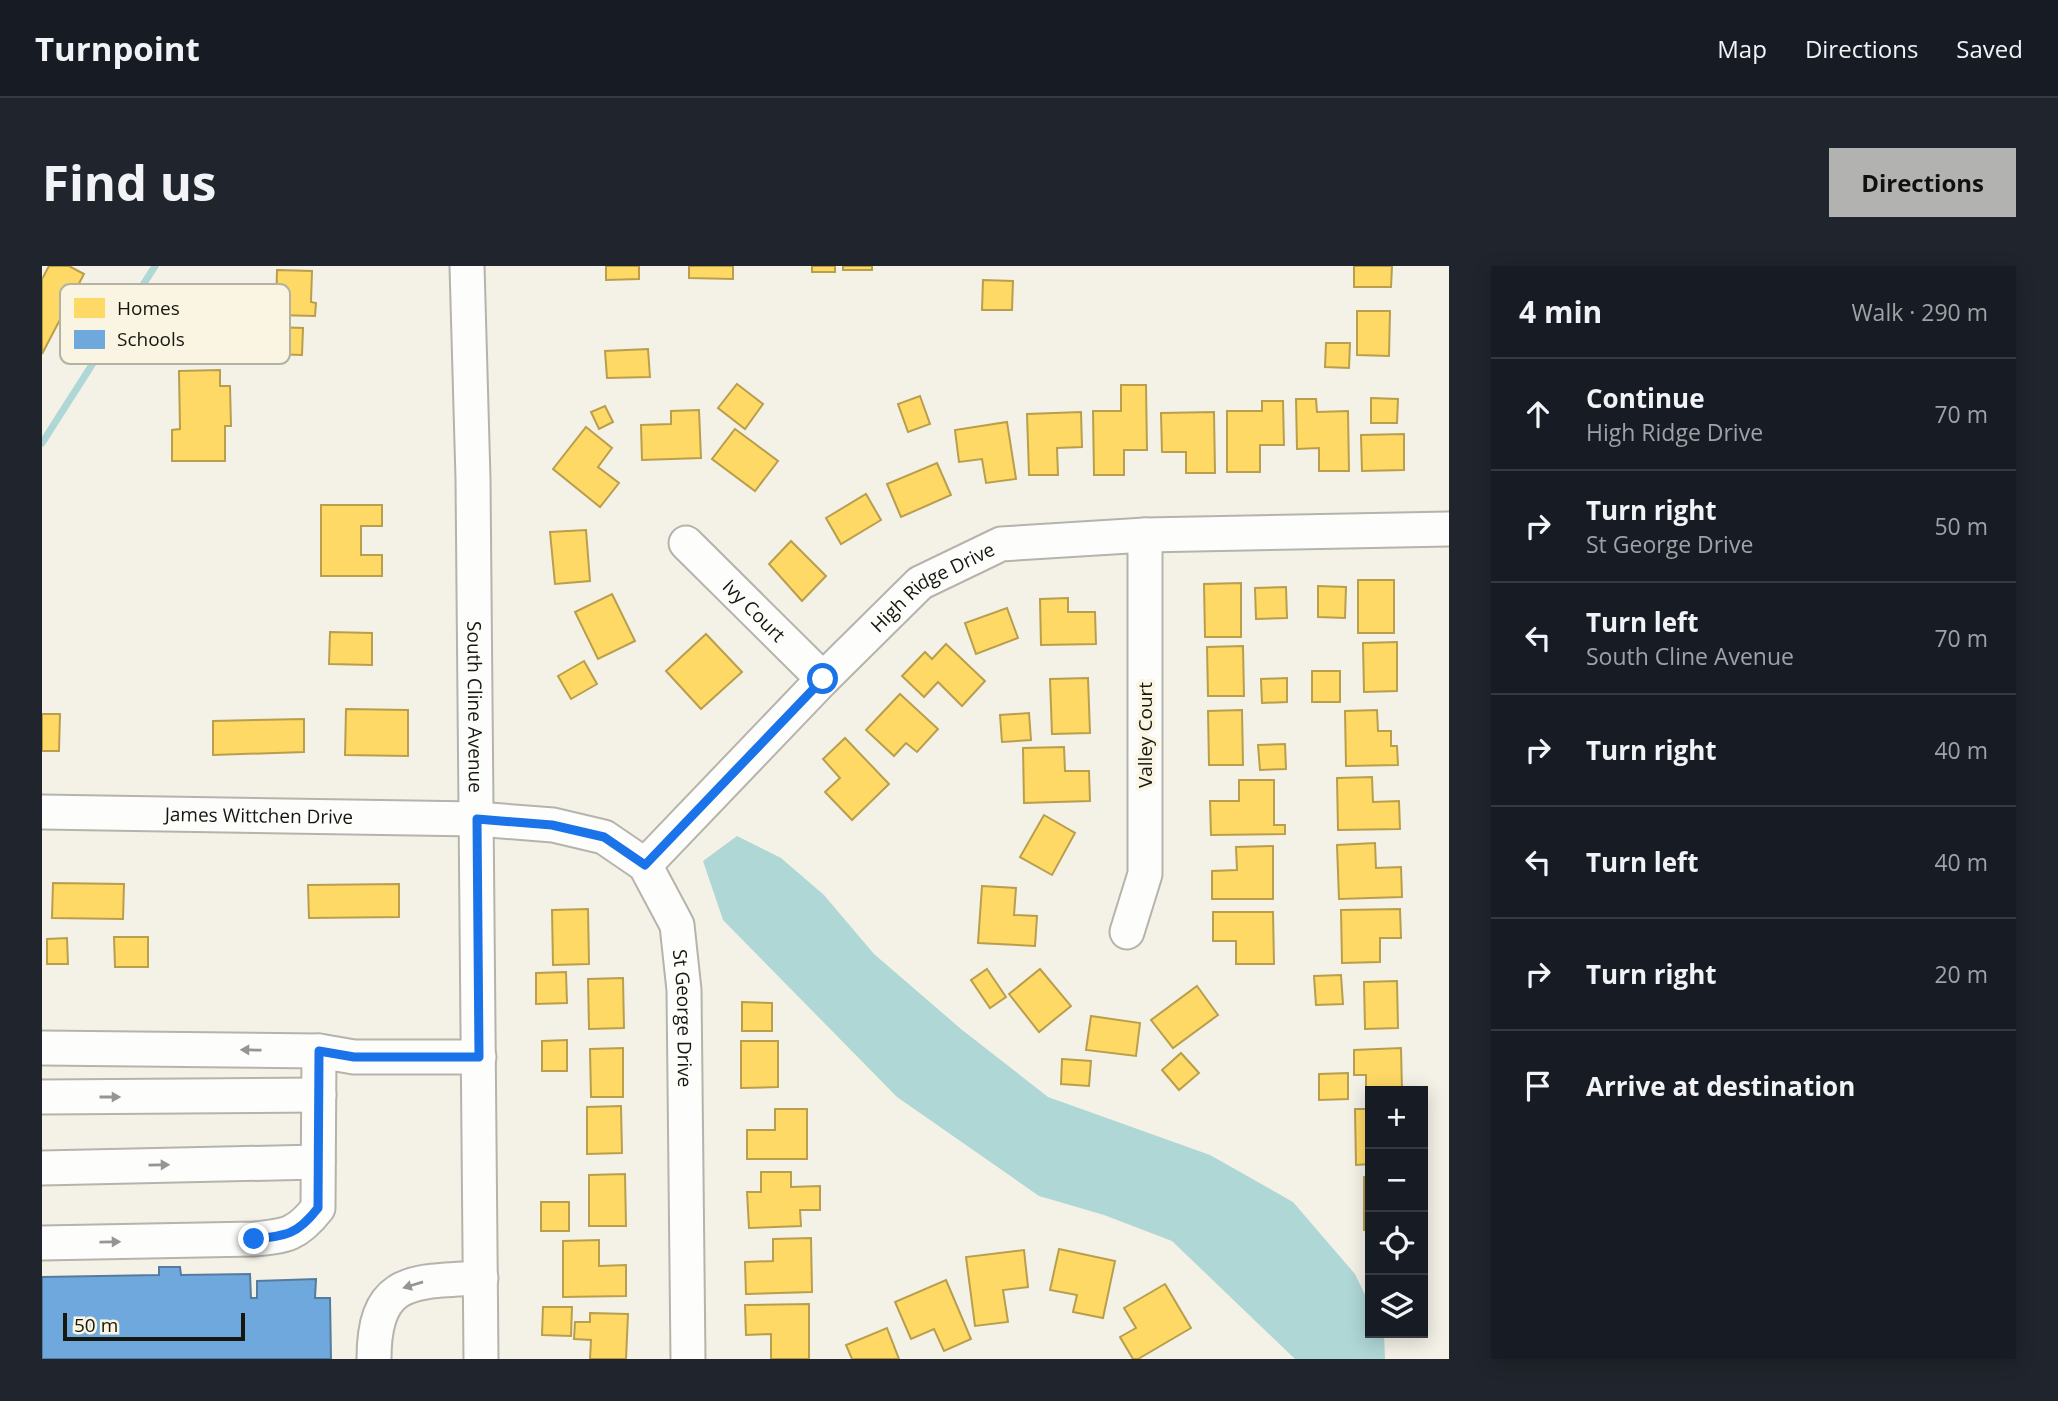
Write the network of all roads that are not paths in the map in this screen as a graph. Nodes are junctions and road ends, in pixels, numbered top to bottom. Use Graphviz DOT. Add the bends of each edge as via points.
graph roads {
  1 [pos="467,266"];
  2 [pos="1449,529"];
  3 [pos="1145,535"];
  4 [pos="686,543"];
  5 [pos="823,679"];
  6 [pos="42,812"];
  7 [pos="477,819"];
  8 [pos="645,865"];
  9 [pos="1127,932"];
  10 [pos="42,1048"];
  11 [pos="319,1051"];
  12 [pos="479,1057"];
  13 [pos="319,1095"];
  14 [pos="42,1097"];
  15 [pos="318,1162"];
  16 [pos="42,1167"];
  17 [pos="42,1244"];
  18 [pos="481,1278"];
  19 [pos="374,1359"];
  20 [pos="481,1359"];
  21 [pos="688,1359"];
  1 -- 7 [label="street, South Cline Avenue"];
  2 -- 3 [label="street, High Ridge Drive"];
  3 -- 5 [label="street, High Ridge Drive" via="1001,544 920,583"];
  3 -- 9 [label="street, Valley Court" via="1145,874"];
  4 -- 5 [label="street, Ivy Court"];
  5 -- 8 [label="street, High Ridge Drive"];
  6 -- 7 [label="street, James Wittchen Drive"];
  7 -- 8 [label="street, St George Drive" via="552,825 604,837"];
  7 -- 12 [label="street, South Cline Avenue"];
  8 -- 21 [label="street, St George Drive" via="677,925 684,990"];
  11 -- 10 [label="street, one-way"];
  11 -- 12 [label="street" via="354,1057"];
  11 -- 13 [label="street"];
  12 -- 18 [label="street, South Cline Avenue"];
  14 -- 13 [label="street, one-way"];
  13 -- 15 [label="street"];
  16 -- 15 [label="street, one-way"];
  17 -- 15 [label="street, one-way" via="284,1236 303,1227 318,1208"];
  18 -- 19 [label="street, one-way" via="420,1282 398,1290 385,1303 378,1320"];
  18 -- 20 [label="street, South Cline Avenue"];
}
